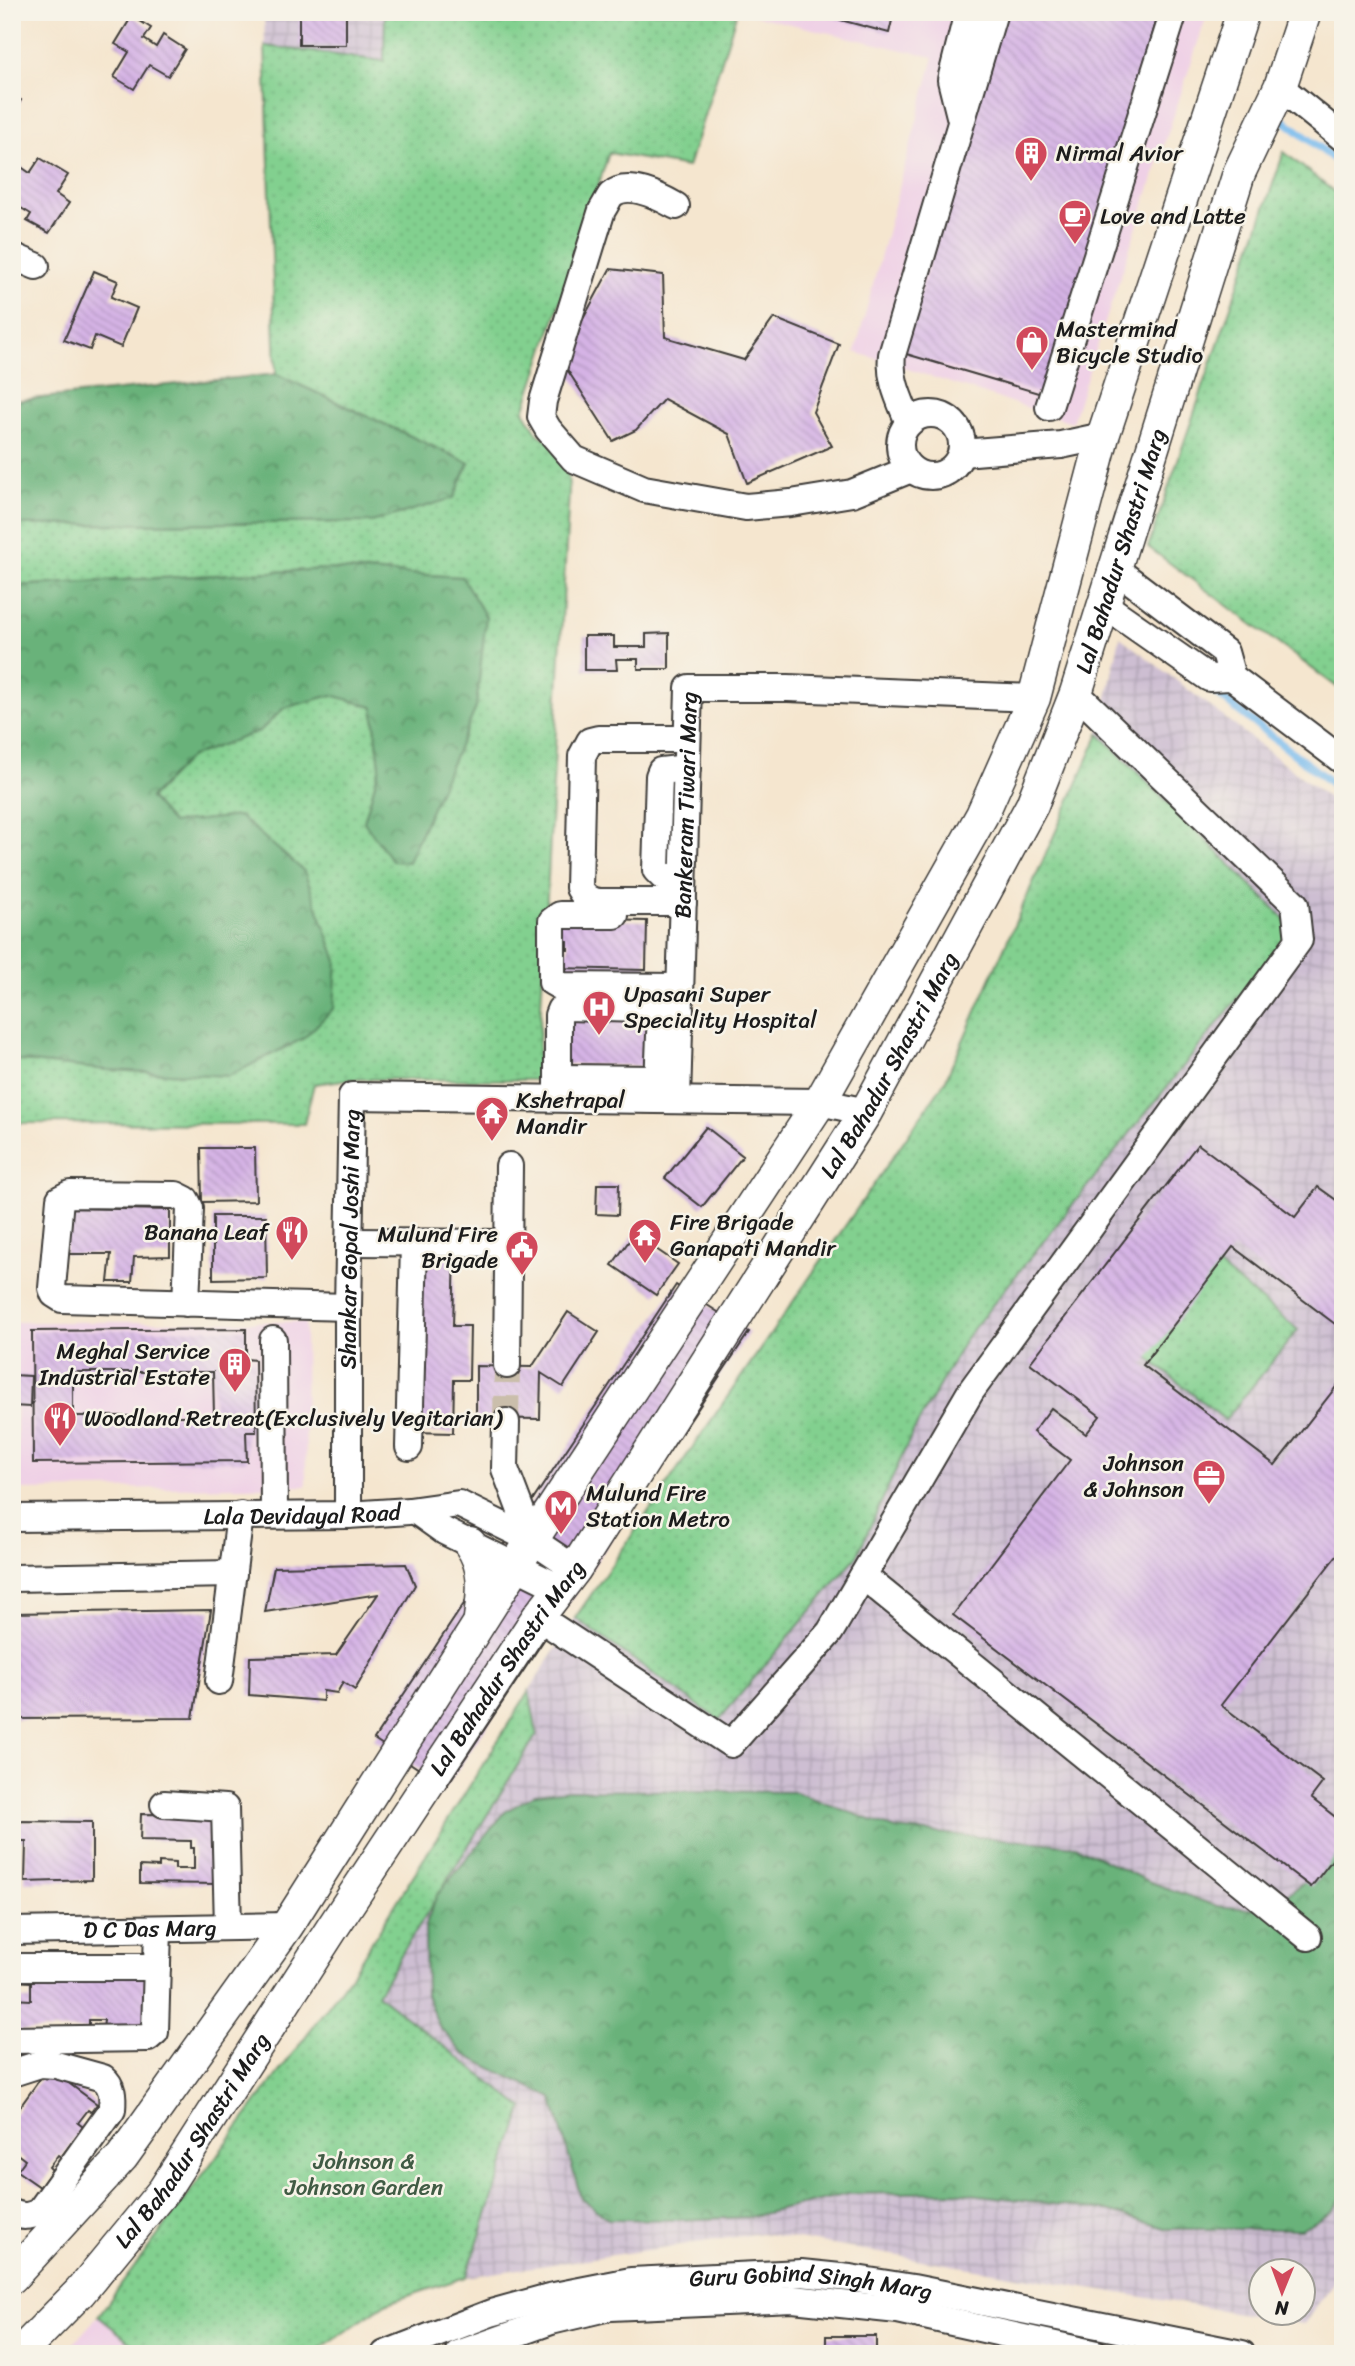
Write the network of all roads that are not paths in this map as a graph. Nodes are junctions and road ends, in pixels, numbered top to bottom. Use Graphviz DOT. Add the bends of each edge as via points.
graph roads {
  1 [pos="968,12"];
  2 [pos="994,12"];
  3 [pos="1174,12"];
  4 [pos="1243,12"];
  5 [pos="1305,12"];
  6 [pos="1280,87"];
  7 [pos="961,121"];
  8 [pos="1343,138"];
  9 [pos="677,206"];
  10 [pos="1049,407"];
  11 [pos="909,423"];
  12 [pos="1102,436"];
  13 [pos="962,453"];
  14 [pos="911,469"];
  15 [pos="1114,568"];
  16 [pos="1103,604"];
  17 [pos="1232,677"];
  18 [pos="1076,692"];
  19 [pos="1034,698"];
  20 [pos="682,739"];
  21 [pos="1343,761"];
  22 [pos="678,898"];
  23 [pos="673,998"];
  24 [pos="558,1088"];
  25 [pos="664,1088"];
  26 [pos="820,1102"];
  27 [pos="866,1112"];
  28 [pos="509,1166"];
  29 [pos="349,1242"];
  30 [pos="508,1242"];
  31 [pos="414,1243"];
  32 [pos="186,1303"];
  33 [pos="348,1307"];
  34 [pos="273,1340"];
  35 [pos="507,1365"];
  36 [pos="506,1422"];
  37 [pos="410,1447"];
  38 [pos="416,1511"];
  39 [pos="240,1515"];
  40 [pos="274,1515"];
  41 [pos="348,1515"];
  42 [pos="12,1518"];
  43 [pos="532,1540"];
  44 [pos="470,1544"];
  45 [pos="515,1567"];
  46 [pos="233,1574"];
  47 [pos="863,1576"];
  48 [pos="12,1578"];
  49 [pos="568,1578"];
  50 [pos="538,1617"];
  51 [pos="480,1623"];
  52 [pos="219,1681"];
  53 [pos="164,1804"];
  54 [pos="287,1926"];
  55 [pos="228,1927"];
  56 [pos="158,1929"];
  57 [pos="12,1931"];
  58 [pos="1308,1937"];
  59 [pos="12,1967"];
  60 [pos="157,1967"];
  61 [pos="12,2040"];
  62 [pos="12,2073"];
  63 [pos="12,2213"];
  64 [pos="12,2277"];
  65 [pos="19,2354"];
  66 [pos="385,2354"];
  67 [pos="458,2354"];
  68 [pos="1096,2354"];
  69 [pos="1242,2354"];
  1 -- 7 [label="street" via="951,80"];
  2 -- 7 [label="street"];
  3 -- 10 [label="street"];
  4 -- 12 [label="main road, Lal Bahadur Shastri Marg"];
  5 -- 6 [label="main road, Lal Bahadur Shastri Marg"];
  6 -- 8 [label="street"];
  6 -- 15 [label="main road, Lal Bahadur Shastri Marg" via="1239,173"];
  7 -- 11 [label="street" via="892,355 893,383"];
  9 -- 14 [label="street" via="626,188 611,195 602,211 543,401 541,417 548,429 574,458 644,489 746,507 852,493"];
  11 -- 13 [label="street" via="927,414 947,418 960,433"];
  11 -- 14 [label="street" via="903,431 901,451"];
  12 -- 13 [label="street" via="1060,445"];
  12 -- 19 [label="main road, Lal Bahadur Shastri Marg"];
  13 -- 14 [label="street" via="941,474 931,476"];
  15 -- 16 [label="main road, Lal Bahadur Shastri Marg"];
  15 -- 17 [label="street" via="1225,652"];
  16 -- 17 [label="street" via="1209,678"];
  16 -- 18 [label="main road, Lal Bahadur Shastri Marg"];
  17 -- 21 [label="street"];
  18 -- 27 [label="main road, Lal Bahadur Shastri Marg" via="1032,805"];
  18 -- 47 [label="street" via="1295,904 1298,940 971,1391"];
  19 -- 20 [label="street, Bankeram Tiwari Marg" via="688,688"];
  19 -- 26 [label="main road, Lal Bahadur Shastri Marg" via="982,815"];
  20 -- 22 [label="street, Bankeram Tiwari Marg"];
  20 -- 22 [label="street" via="598,739 590,741 582,757 579,888 584,896 599,902"];
  22 -- 23 [label="street, Bankeram Tiwari Marg"];
  22 -- 23 [label="street" via="560,915 552,921 551,979 555,984"];
  23 -- 24 [label="street" via="561,1010"];
  23 -- 25 [label="street, Bankeram Tiwari Marg"];
  24 -- 25 [label="street, Shankar Gopal Joshi Marg"];
  24 -- 29 [label="street, Shankar Gopal Joshi Marg" via="352,1096"];
  25 -- 26 [label="street, Shankar Gopal Joshi Marg"];
  26 -- 27 [label="street, Shankar Gopal Joshi Marg"];
  26 -- 43 [label="main road, Lal Bahadur Shastri Marg"];
  27 -- 49 [label="main road, Lal Bahadur Shastri Marg"];
  28 -- 30 [label="street"];
  29 -- 31 [label="street"];
  29 -- 33 [label="street, Shankar Gopal Joshi Marg"];
  30 -- 31 [label="street"];
  30 -- 35 [label="street"];
  31 -- 37 [label="street"];
  32 -- 32 [label="street" via="190,1208 186,1200 176,1195 70,1194 60,1199 54,1294 62,1299"];
  32 -- 33 [label="street"];
  33 -- 41 [label="street, Shankar Gopal Joshi Marg"];
  34 -- 40 [label="street"];
  36 -- 43 [label="street" via="505,1469"];
  38 -- 41 [label="street, Lala Devidayal Road"];
  38 -- 43 [label="street, Lala Devidayal Road" via="459,1504"];
  38 -- 44 [label="street"];
  39 -- 40 [label="street, Lala Devidayal Road"];
  39 -- 42 [label="street, Lala Devidayal Road"];
  39 -- 46 [label="street"];
  40 -- 41 [label="street, Lala Devidayal Road"];
  43 -- 45 [label="main road, Lal Bahadur Shastri Marg"];
  43 -- 49 [label="street, Lala Devidayal Road"];
  44 -- 45 [label="street"];
  44 -- 51 [label="main road" via="482,1572"];
  45 -- 49 [label="street"];
  45 -- 51 [label="main road, Lal Bahadur Shastri Marg"];
  46 -- 48 [label="street"];
  46 -- 52 [label="street"];
  47 -- 50 [label="street" via="830,1632 731,1744"];
  47 -- 58 [label="street"];
  49 -- 50 [label="main road, Lal Bahadur Shastri Marg"];
  50 -- 65 [label="main road, Lal Bahadur Shastri Marg" via="164,2190 80,2292"];
  51 -- 54 [label="main road, Lal Bahadur Shastri Marg"];
  53 -- 55 [label="street" via="225,1808"];
  54 -- 55 [label="street, D C Das Marg"];
  54 -- 64 [label="main road, Lal Bahadur Shastri Marg" via="122,2157"];
  55 -- 56 [label="street, D C Das Marg"];
  56 -- 57 [label="street, D C Das Marg"];
  56 -- 60 [label="street"];
  59 -- 60 [label="street"];
  60 -- 61 [label="street" via="153,2036"];
  62 -- 63 [label="street" via="40,2064 56,2065 103,2078 113,2100 112,2110 39,2212 31,2216"];
  66 -- 69 [label="street, Guru Gobind Singh Marg" via="491,2313 631,2281 801,2273 914,2288"];
  67 -- 68 [label="street, Guru Gobind Singh Marg" via="551,2321 610,2308 793,2299 898,2310"];
}
